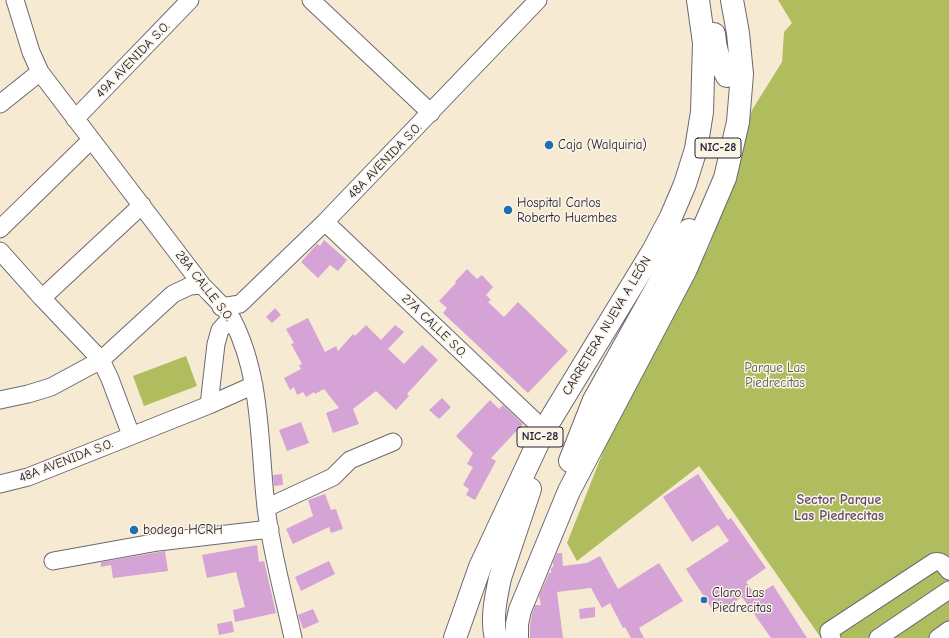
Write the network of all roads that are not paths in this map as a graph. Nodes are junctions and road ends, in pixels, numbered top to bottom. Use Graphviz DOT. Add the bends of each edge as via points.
graph roads {
  1 [pos="15,0"];
  2 [pos="190,0"];
  3 [pos="311,0"];
  4 [pos="538,0"];
  5 [pos="698,0"];
  6 [pos="711,0"];
  7 [pos="721,0"];
  8 [pos="732,0"];
  9 [pos="40,72"];
  10 [pos="727,76"];
  11 [pos="0,104"];
  12 [pos="431,113"];
  13 [pos="75,119"];
  14 [pos="91,140"];
  15 [pos="142,205"];
  16 [pos="325,222"];
  17 [pos="0,229"];
  18 [pos="0,251"];
  19 [pos="653,251"];
  20 [pos="202,285"];
  21 [pos="42,298"];
  22 [pos="226,312"];
  23 [pos="102,360"];
  24 [pos="254,385"];
  25 [pos="0,400"];
  26 [pos="209,405"];
  27 [pos="544,430"];
  28 [pos="131,435"];
  29 [pos="393,442"];
  30 [pos="0,484"];
  31 [pos="266,508"];
  32 [pos="270,529"];
  33 [pos="53,560"];
  34 [pos="949,572"];
  35 [pos="949,590"];
  36 [pos="949,630"];
  37 [pos="293,638"];
  38 [pos="455,638"];
  39 [pos="496,638"];
  40 [pos="504,638"];
  41 [pos="517,638"];
  42 [pos="832,638"];
  43 [pos="878,638"];
  44 [pos="938,638"];
  1 -- 9 [label="street, 28A CALLE S.O."];
  2 -- 13 [label="street, 49A AVENIDA S.O."];
  3 -- 12 [label="street"];
  4 -- 12 [label="street, 48A AVENIDA S.O."];
  5 -- 19 [label="highway, CARRETERA NUEVA A LEÓN / NIC-28" via="704,64 702,112 696,148 685,184"];
  6 -- 10 [label="highway" via="715,49"];
  7 -- 10 [label="highway, CARRETERA NUEVA A LEÓN / NIC-28"];
  8 -- 41 [label="highway" via="742,74 738,122 724,178 686,269 569,491 520,610"];
  9 -- 11 [label="street"];
  9 -- 13 [label="street, 28A CALLE S.O."];
  10 -- 40 [label="highway, CARRETERA NUEVA A LEÓN / NIC-28" via="717,154 704,195 688,231 594,400"];
  12 -- 16 [label="street, 48A AVENIDA S.O."];
  13 -- 14 [label="street, 28A CALLE S.O."];
  14 -- 15 [label="street, 28A CALLE S.O."];
  14 -- 17 [label="street"];
  15 -- 20 [label="street, 28A CALLE S.O."];
  15 -- 21 [label="street"];
  16 -- 22 [label="street, 48A AVENIDA S.O." via="240,304"];
  16 -- 27 [label="street, 27A CALLE S.O."];
  18 -- 21 [label="street"];
  19 -- 27 [label="highway, CARRETERA NUEVA A LEÓN / NIC-28"];
  19 -- 39 [label="highway" via="542,460 528,493 500,578 494,609"];
  20 -- 22 [label="street, 28A CALLE S.O."];
  20 -- 23 [label="street" via="190,286 173,294"];
  21 -- 23 [label="street"];
  22 -- 24 [label="street, 28A CALLE S.O." via="243,344"];
  22 -- 26 [label="street" via="216,344"];
  23 -- 25 [label="street" via="51,387"];
  23 -- 28 [label="street"];
  24 -- 26 [label="street, 48A AVENIDA S.O."];
  24 -- 31 [label="street, 28A CALLE S.O." via="260,425"];
  26 -- 28 [label="street, 48A AVENIDA S.O."];
  27 -- 38 [label="highway, CARRETERA NUEVA A LEÓN / NIC-28" via="480,567"];
  28 -- 30 [label="street, 48A AVENIDA S.O." via="28,477"];
  29 -- 31 [label="street" via="350,460 333,477"];
  31 -- 32 [label="street, 28A CALLE S.O."];
  32 -- 33 [label="street" via="158,542"];
  32 -- 37 [label="street, 28A CALLE S.O."];
  34 -- 42 [label="street" via="943,563 934,562 829,631"];
  35 -- 43 [label="street"];
  36 -- 44 [label="street"];
}
